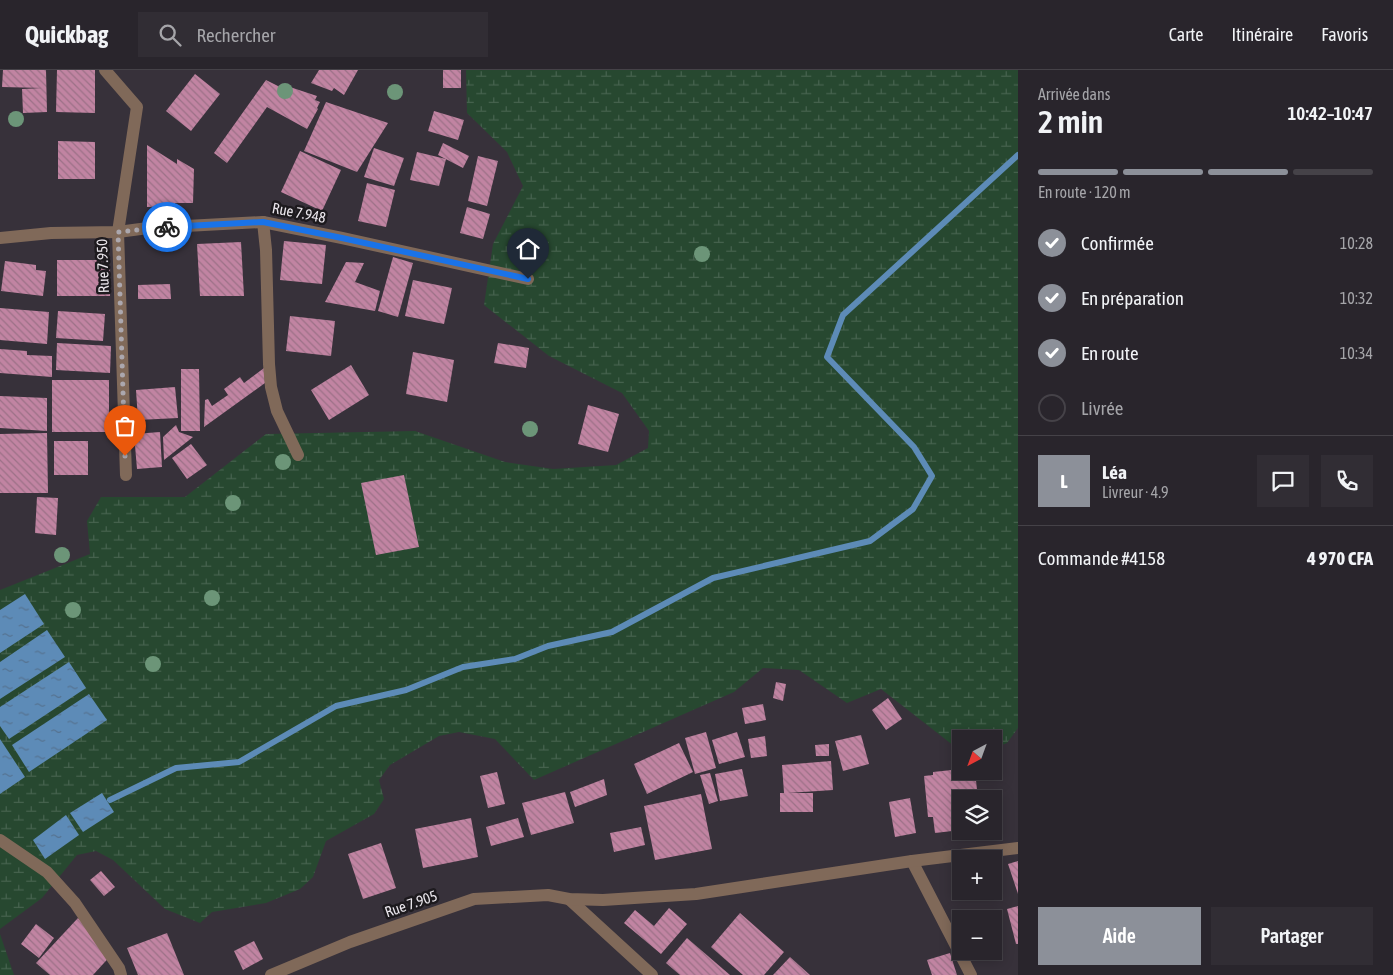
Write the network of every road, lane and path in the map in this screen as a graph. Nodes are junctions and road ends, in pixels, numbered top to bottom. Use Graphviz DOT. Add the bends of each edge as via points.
graph roads {
  1 [pos="105,70"];
  2 [pos="263,222"];
  3 [pos="118,232"];
  4 [pos="0,238"];
  5 [pos="528,279"];
  6 [pos="298,455"];
  7 [pos="126,475"];
  8 [pos="0,840"];
  9 [pos="1018,848"];
  10 [pos="912,861"];
  11 [pos="569,899"];
  12 [pos="121,975"];
  13 [pos="271,975"];
  14 [pos="652,975"];
  15 [pos="971,975"];
  1 -- 3 [label="street, Rue 7.950" via="137,107"];
  2 -- 3 [label="street, Rue 7.948"];
  2 -- 5 [label="street, Rue 7.948"];
  2 -- 6 [label="street" via="271,387 277,411"];
  3 -- 4 [label="street, Rue 7.948"];
  3 -- 7 [label="street, Rue 7.950"];
  8 -- 12 [label="street" via="47,872 74,903"];
  9 -- 10 [label="street, Rue 7.905"];
  10 -- 11 [label="street, Rue 7.905" via="696,894"];
  10 -- 15 [label="street"];
  11 -- 13 [label="street, Rue 7.905" via="548,894 474,899 350,942"];
  11 -- 14 [label="street"];
}
